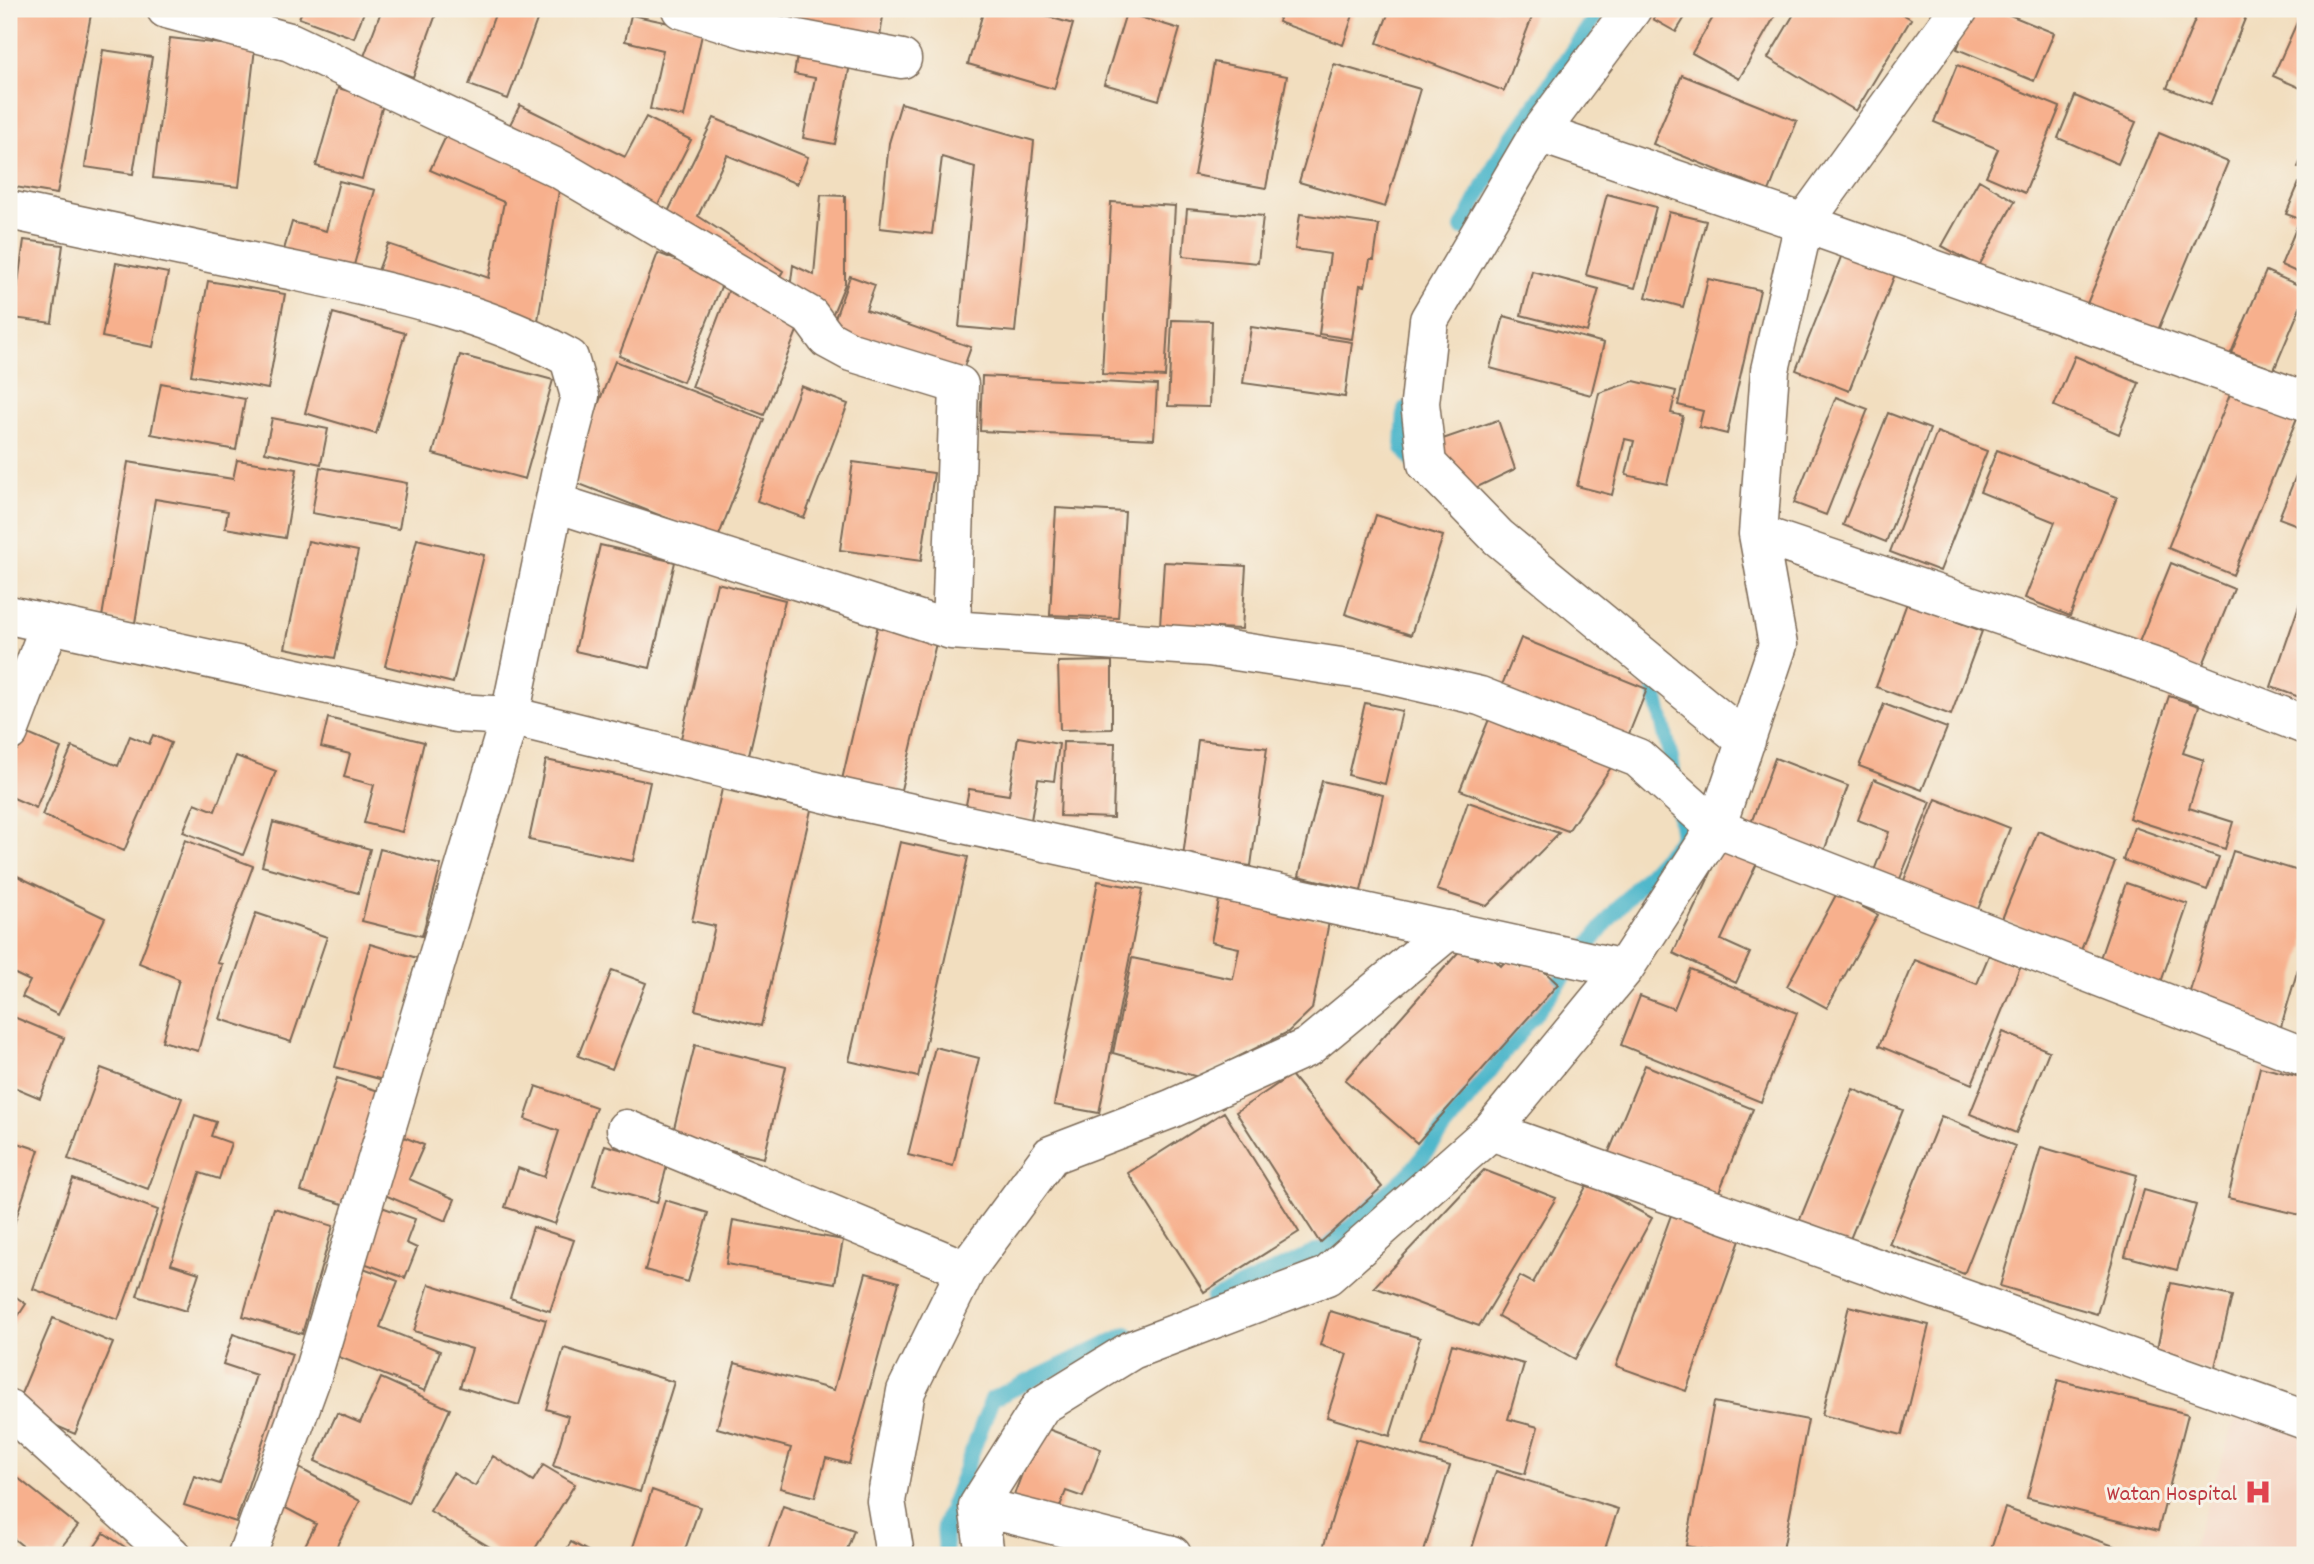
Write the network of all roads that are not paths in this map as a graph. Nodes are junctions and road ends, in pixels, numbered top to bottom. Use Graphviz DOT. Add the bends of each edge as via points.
graph roads {
  1 [pos="166,9"];
  2 [pos="681,9"];
  3 [pos="1632,9"];
  4 [pos="1959,9"];
  5 [pos="902,59"];
  6 [pos="1539,133"];
  7 [pos="9,210"];
  8 [pos="1804,223"];
  9 [pos="2305,401"];
  10 [pos="556,503"];
  11 [pos="1758,534"];
  12 [pos="9,615"];
  13 [pos="50,624"];
  14 [pos="951,631"];
  15 [pos="510,716"];
  16 [pos="2305,726"];
  17 [pos="9,732"];
  18 [pos="1746,741"];
  19 [pos="1716,828"];
  20 [pos="1448,930"];
  21 [pos="1624,969"];
  22 [pos="2305,1057"];
  23 [pos="626,1129"];
  24 [pos="1491,1131"];
  25 [pos="966,1270"];
  26 [pos="9,1409"];
  27 [pos="2305,1420"];
  28 [pos="978,1506"];
  29 [pos="171,1555"];
  30 [pos="247,1555"];
  31 [pos="895,1555"];
  32 [pos="985,1555"];
  33 [pos="1172,1555"];
  1 -- 14 [label="street" via="289,43 561,170 810,316 827,339 843,348 959,385"];
  2 -- 5 [label="street" via="746,29"];
  3 -- 6 [label="street"];
  4 -- 8 [label="street"];
  6 -- 8 [label="street"];
  6 -- 18 [label="street" via="1429,320 1420,403 1427,464 1498,537"];
  7 -- 10 [label="street" via="367,287 533,338 569,358 580,396"];
  8 -- 9 [label="street"];
  8 -- 11 [label="street" via="1770,370"];
  10 -- 14 [label="street"];
  10 -- 15 [label="street"];
  11 -- 16 [label="street" via="2169,672"];
  11 -- 18 [label="street" via="1778,645"];
  12 -- 13 [label="street"];
  13 -- 15 [label="street" via="456,713"];
  13 -- 17 [label="street"];
  14 -- 19 [label="street" via="1209,647 1380,673 1480,696 1638,758"];
  15 -- 20 [label="street" via="844,798"];
  15 -- 30 [label="street" via="312,1376"];
  18 -- 19 [label="street"];
  19 -- 21 [label="street"];
  19 -- 22 [label="street"];
  20 -- 21 [label="street"];
  20 -- 25 [label="street" via="1308,1047 1171,1109 1051,1155"];
  21 -- 24 [label="street"];
  23 -- 25 [label="street"];
  24 -- 27 [label="street"];
  24 -- 28 [label="street" via="1327,1276 1132,1350 1041,1406"];
  25 -- 31 [label="street" via="906,1391 886,1501"];
  26 -- 29 [label="street"];
  28 -- 32 [label="street"];
  28 -- 33 [label="street"];
}
